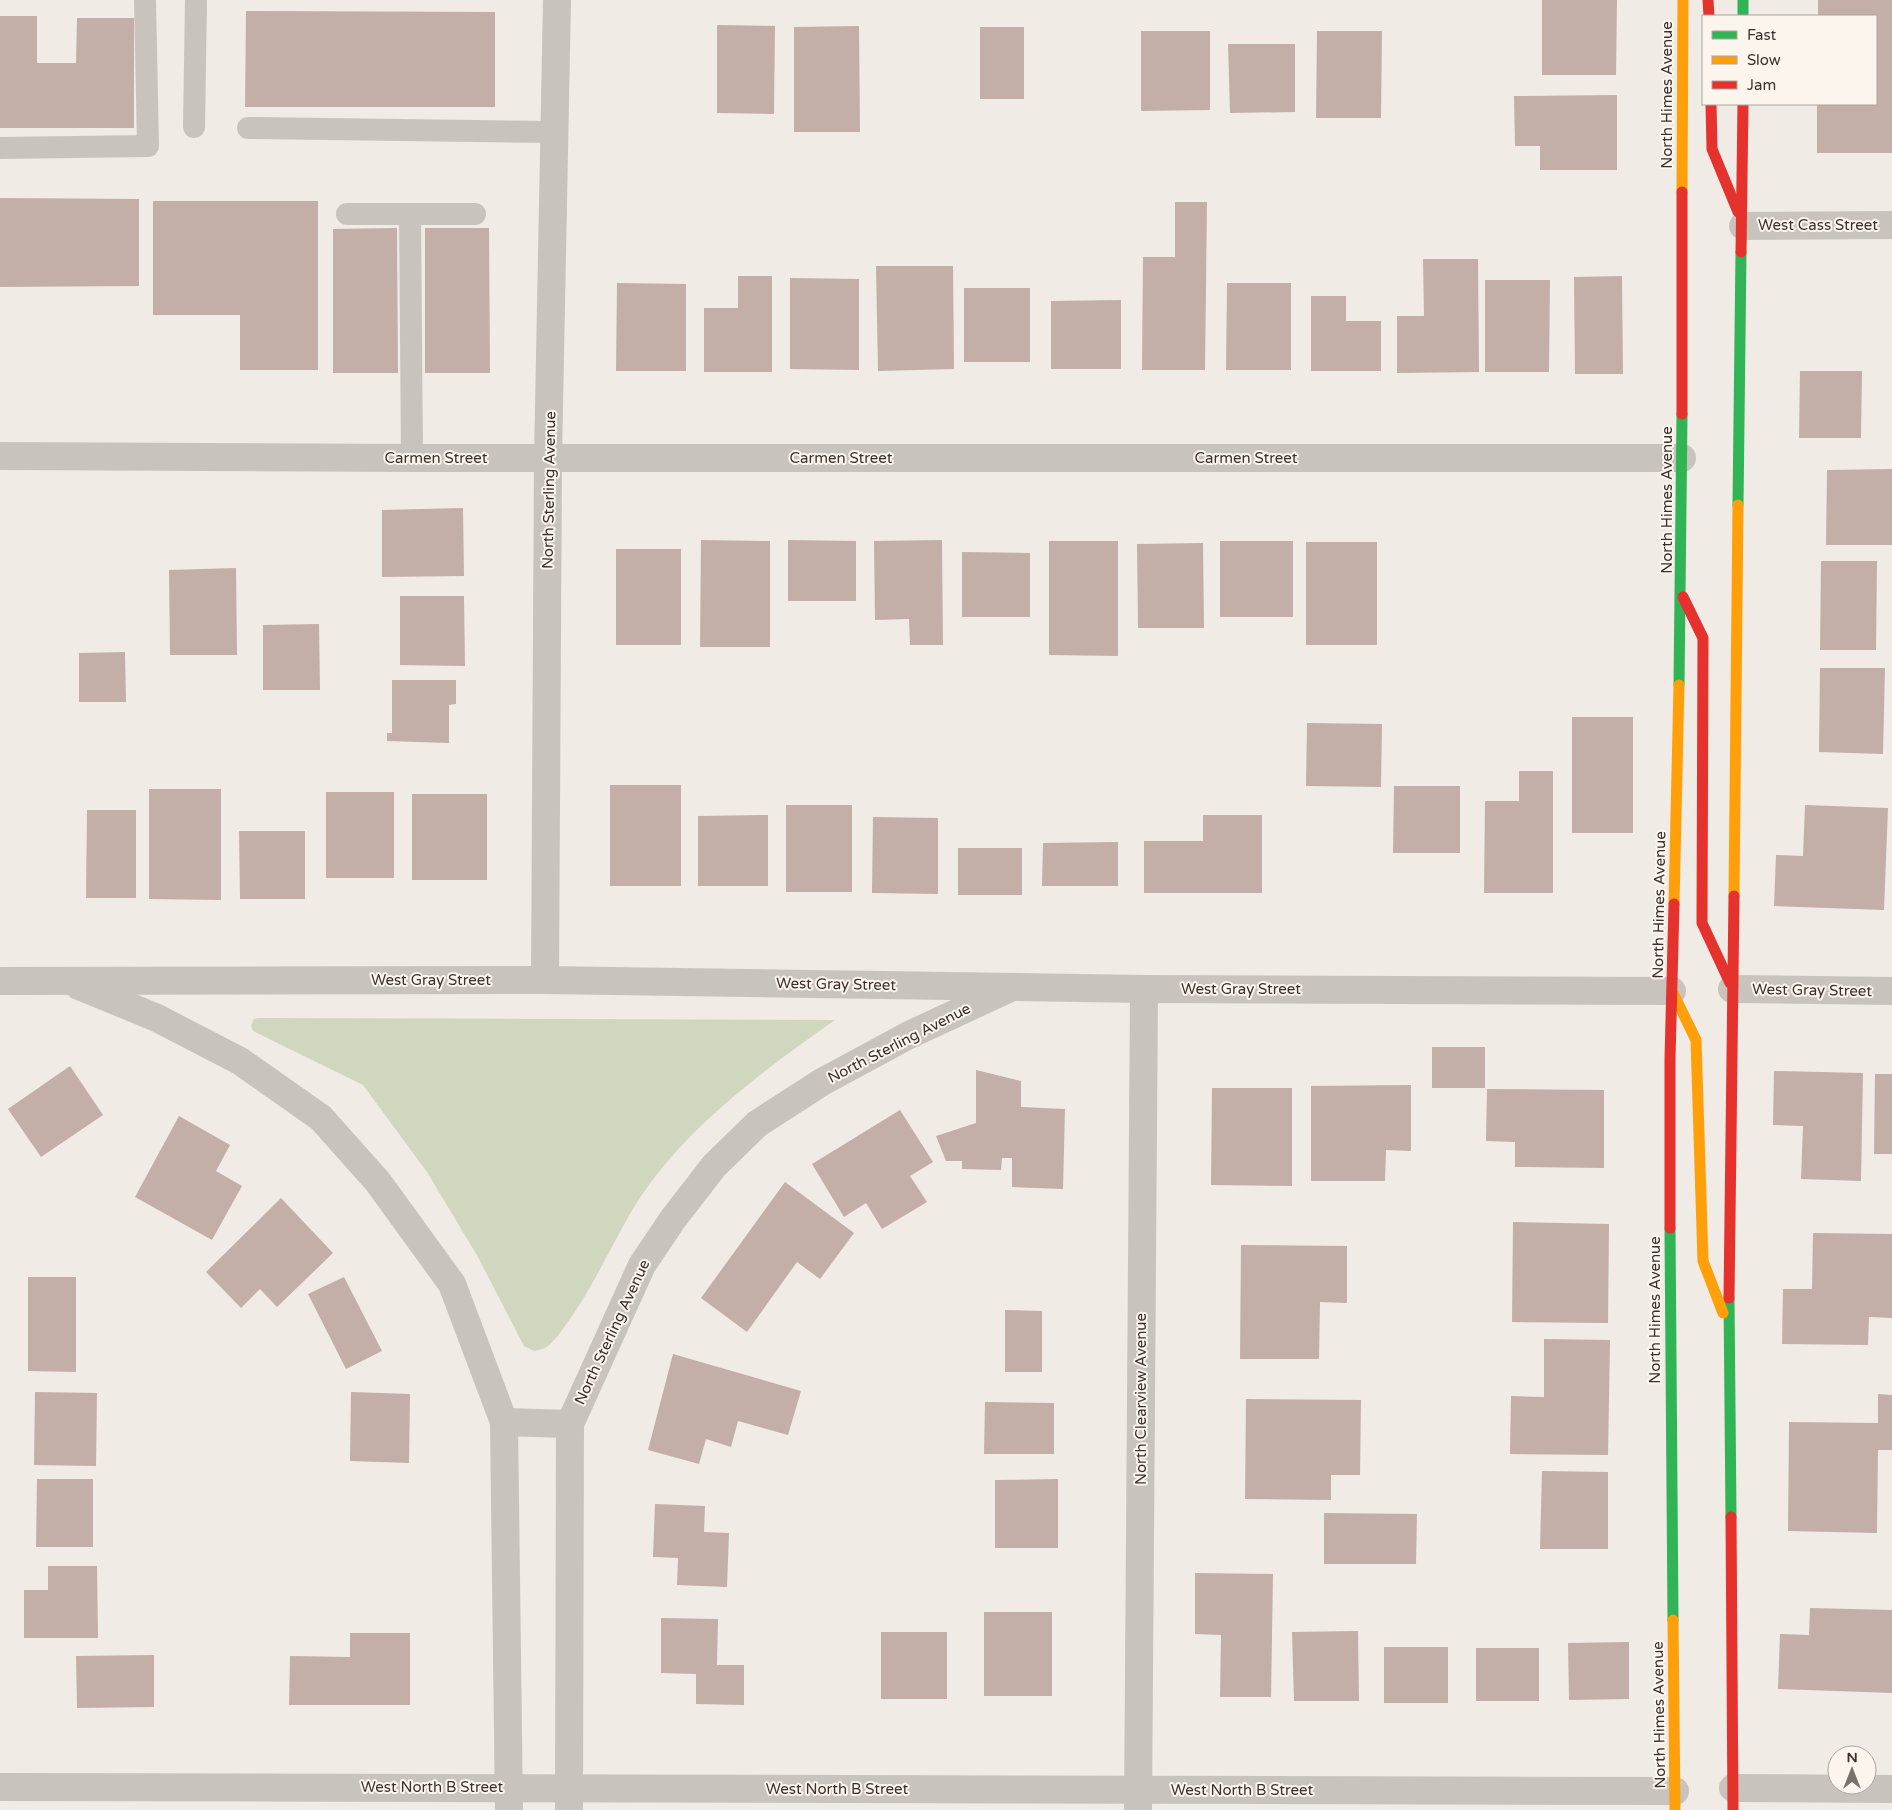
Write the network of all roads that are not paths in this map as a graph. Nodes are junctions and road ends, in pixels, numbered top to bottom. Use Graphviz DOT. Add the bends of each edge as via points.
graph roads {
  1 [pos="145,0"];
  2 [pos="196,0"];
  3 [pos="558,0"];
  4 [pos="1683,0"];
  5 [pos="1708,0"];
  6 [pos="1743,0"];
  7 [pos="1710,15"];
  8 [pos="1743,15"];
  9 [pos="1711,105"];
  10 [pos="1743,105"];
  11 [pos="194,127"];
  12 [pos="248,128"];
  13 [pos="556,132"];
  14 [pos="0,148"];
  15 [pos="347,214"];
  16 [pos="410,214"];
  17 [pos="475,214"];
  18 [pos="1892,225"];
  19 [pos="1743,226"];
  20 [pos="0,456"];
  21 [pos="412,458"];
  22 [pos="548,458"];
  23 [pos="1682,458"];
  24 [pos="1681,594"];
  25 [pos="546,980"];
  26 [pos="0,981"];
  27 [pos="66,981"];
  28 [pos="1014,987"];
  29 [pos="1144,989"];
  30 [pos="1732,989"];
  31 [pos="1672,991"];
  32 [pos="1892,992"];
  33 [pos="1729,1327"];
  34 [pos="504,1422"];
  35 [pos="570,1424"];
  36 [pos="0,1787"];
  37 [pos="1892,1789"];
  38 [pos="509,1799"];
  39 [pos="569,1799"];
  40 [pos="1733,1799"];
  41 [pos="1138,1800"];
  42 [pos="1675,1800"];
  1 -- 14 [label="lane" via="148,146"];
  2 -- 11 [label="lane"];
  3 -- 13 [label="street, North Sterling Avenue"];
  4 -- 23 [label="street, North Himes Avenue"];
  5 -- 7 [label="street"];
  6 -- 8 [label="street"];
  9 -- 19 [label="street" via="1712,149"];
  10 -- 19 [label="street"];
  12 -- 13 [label="lane"];
  13 -- 22 [label="street, North Sterling Avenue"];
  15 -- 16 [label="lane"];
  16 -- 17 [label="lane"];
  16 -- 21 [label="lane"];
  18 -- 19 [label="street, West Cass Street"];
  19 -- 30 [label="street"];
  20 -- 21 [label="street, Carmen Street"];
  21 -- 22 [label="street, Carmen Street"];
  22 -- 23 [label="street, Carmen Street"];
  22 -- 25 [label="street, North Sterling Avenue"];
  23 -- 24 [label="street, North Himes Avenue"];
  24 -- 30 [label="street" via="1703,638 1702,924"];
  24 -- 31 [label="street, North Himes Avenue"];
  25 -- 27 [label="street, West Gray Street"];
  25 -- 28 [label="street, West Gray Street"];
  26 -- 27 [label="street, West Gray Street"];
  27 -- 34 [label="street" via="157,1018 240,1061 321,1118 378,1182 452,1284"];
  28 -- 29 [label="street, West Gray Street"];
  28 -- 35 [label="street, North Sterling Avenue" via="909,1035 822,1082 757,1124 714,1166 642,1265"];
  29 -- 31 [label="street, West Gray Street"];
  29 -- 41 [label="street, North Clearview Avenue"];
  30 -- 32 [label="street, West Gray Street"];
  30 -- 33 [label="street"];
  31 -- 33 [label="street" via="1696,1040 1703,1261"];
  31 -- 42 [label="street, North Himes Avenue" via="1670,1348"];
  33 -- 40 [label="street"];
  34 -- 35 [label="street"];
  34 -- 38 [label="street"];
  35 -- 39 [label="street, North Sterling Avenue"];
  36 -- 38 [label="street, West North B Street"];
  37 -- 40 [label="street"];
  38 -- 39 [label="street, West North B Street"];
  39 -- 41 [label="street, West North B Street"];
  41 -- 42 [label="street, West North B Street"];
}
